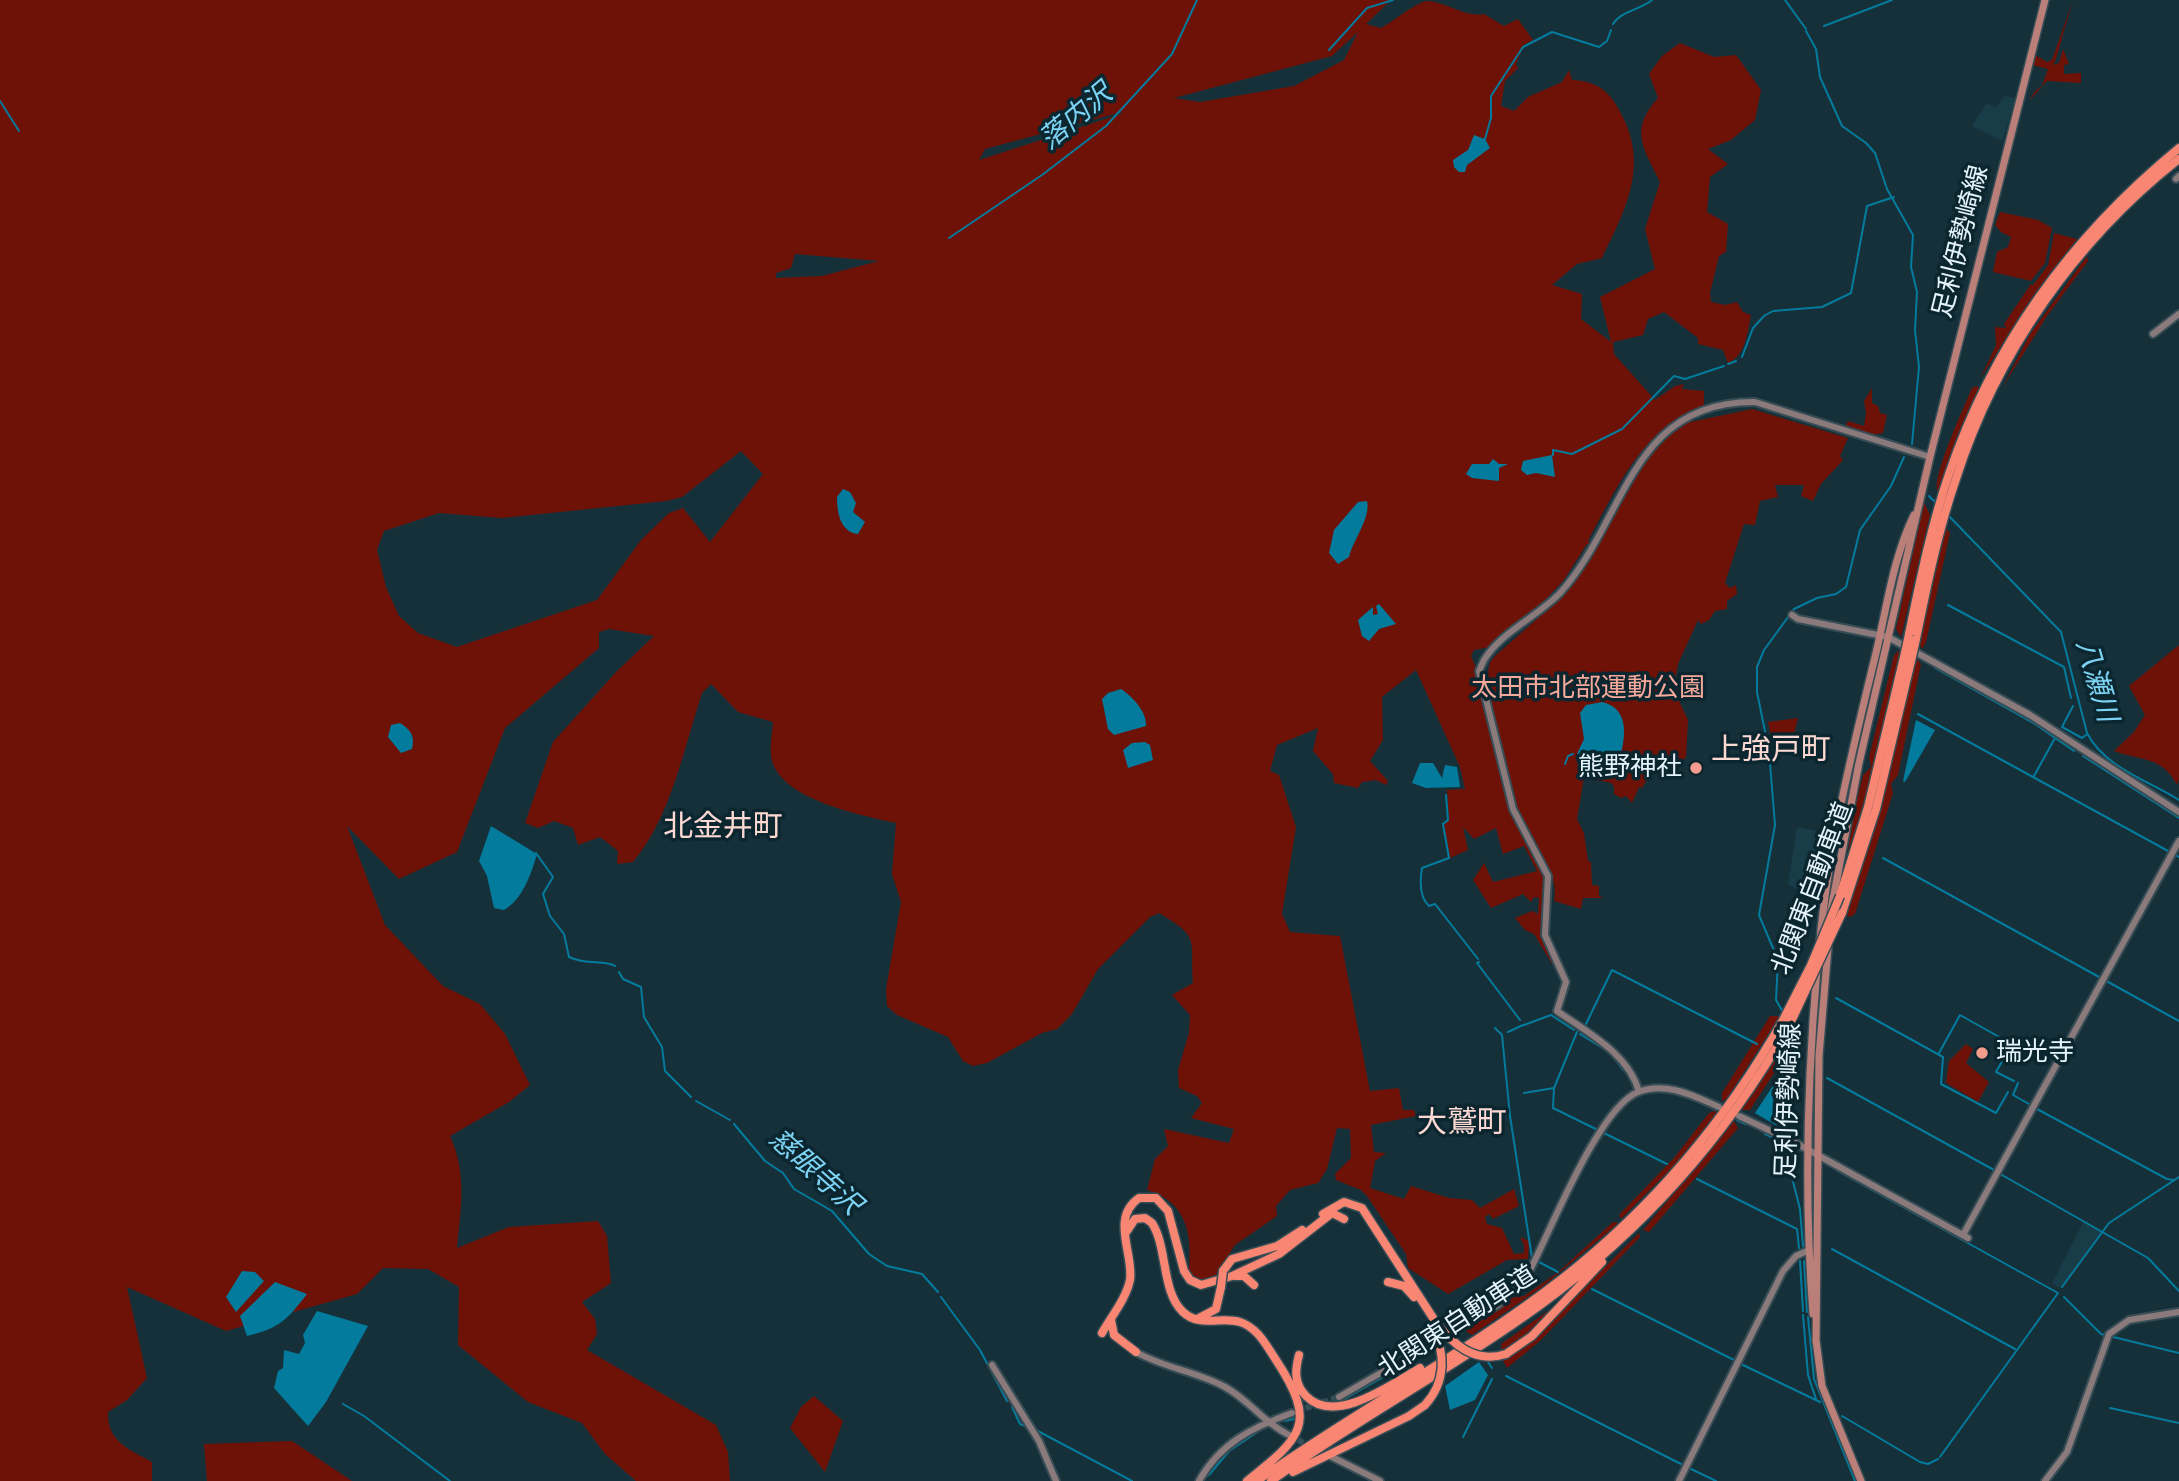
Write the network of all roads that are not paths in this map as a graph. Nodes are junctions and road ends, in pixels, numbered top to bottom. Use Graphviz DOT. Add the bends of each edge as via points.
graph roads {
  1 [pos="2045,0"];
  2 [pos="2179,148"];
  3 [pos="2179,159"];
  4 [pos="2179,314"];
  5 [pos="2153,334"];
  6 [pos="1930,457"];
  7 [pos="1946,496"];
  8 [pos="1792,615"];
  9 [pos="1884,636"];
  10 [pos="1908,659"];
  11 [pos="2179,812"];
  12 [pos="2179,841"];
  13 [pos="1786,1023"];
  14 [pos="1639,1091"];
  15 [pos="1719,1107"];
  16 [pos="1739,1116"];
  17 [pos="1808,1150"];
  18 [pos="1818,1155"];
  19 [pos="1644,1217"];
  20 [pos="1344,1219"];
  21 [pos="1817,1223"];
  22 [pos="1125,1241"];
  23 [pos="1807,1251"];
  24 [pos="1818,1259"];
  25 [pos="1232,1276"];
  26 [pos="1388,1282"];
  27 [pos="1254,1285"];
  28 [pos="2179,1312"];
  29 [pos="1113,1314"];
  30 [pos="1186,1315"];
  31 [pos="1433,1323"];
  32 [pos="1100,1332"];
  33 [pos="1816,1342"];
  34 [pos="1467,1345"];
  35 [pos="1136,1353"];
  36 [pos="1299,1355"];
  37 [pos="992,1365"];
  38 [pos="1339,1397"];
  39 [pos="1292,1413"];
  40 [pos="1266,1422"];
  41 [pos="1289,1435"];
  42 [pos="1332,1457"];
  43 [pos="1056,1481"];
  44 [pos="1199,1481"];
  45 [pos="1247,1481"];
  46 [pos="1257,1481"];
  47 [pos="1271,1481"];
  48 [pos="1279,1481"];
  49 [pos="1380,1481"];
  50 [pos="1679,1481"];
  51 [pos="1861,1481"];
  52 [pos="2045,1481"];
  1 -- 6 [label="main road, 足利伊勢崎線"];
  2 -- 7 [label="highway, 北関東自動車道" via="2093,228 2034,303 1974,409"];
  3 -- 7 [label="highway, 北関東自動車道" via="2099,234 2041,307 1991,393"];
  4 -- 5 [label="street"];
  6 -- 9 [label="main road, 足利伊勢崎線"];
  6 -- 14 [label="street" via="1755,402 1684,419 1644,454 1560,592 1484,660 1479,671 1510,798 1549,880 1545,935 1566,982 1557,1011 1614,1052"];
  7 -- 10 [label="highway, 北関東自動車道, bridge"];
  8 -- 9 [label="street"];
  9 -- 11 [label="street" via="2030,715"];
  9 -- 17 [label="main road, 足利伊勢崎線" via="1850,761 1827,880 1812,1036"];
  9 -- 18 [label="main road, 足利伊勢崎線" via="1831,912 1820,1038"];
  10 -- 13 [label="highway, 北関東自動車道, bridge" via="1840,896"];
  10 -- 13 [label="highway, 北関東自動車道, bridge" via="1876,809 1842,913"];
  12 -- 18 [label="street" via="1966,1237"];
  13 -- 19 [label="highway, 北関東自動車道" via="1754,1084 1719,1133"];
  13 -- 34 [label="highway, 北関東自動車道" via="1705,1138 1638,1212 1555,1284"];
  14 -- 15 [label="street" via="1675,1089"];
  14 -- 38 [label="street" via="1626,1098 1605,1122 1533,1264 1513,1293"];
  16 -- 17 [label="street"];
  17 -- 18 [label="street"];
  17 -- 23 [label="main road, 足利伊勢崎線"];
  18 -- 21 [label="main road, 足利伊勢崎線"];
  19 -- 31 [label="highway, bridge" via="1532,1336 1506,1354 1471,1355"];
  19 -- 47 [label="highway, 北関東自動車道" via="1538,1307"];
  20 -- 25 [label="highway" via="1335,1213 1328,1215 1279,1254"];
  21 -- 23 [label="main road" via="1814,1245"];
  21 -- 24 [label="main road, 足利伊勢崎線"];
  22 -- 25 [label="highway" via="1125,1219 1131,1204 1143,1196 1156,1198 1168,1212 1190,1280 1206,1286"];
  22 -- 29 [label="highway" via="1129,1282"];
  22 -- 30 [label="highway" via="1135,1219 1152,1223 1173,1294"];
  23 -- 24 [label="main road"];
  23 -- 33 [label="main road, 足利伊勢崎線"];
  23 -- 50 [label="street" via="1783,1271"];
  24 -- 33 [label="main road, 足利伊勢崎線"];
  25 -- 27 [label="highway" via="1244,1276"];
  26 -- 31 [label="highway" via="1409,1289"];
  28 -- 52 [label="street" via="2129,1320 2109,1334 2067,1452"];
  29 -- 32 [label="highway"];
  29 -- 35 [label="highway" via="1112,1332"];
  30 -- 31 [label="highway, bridge" via="1198,1318 1212,1313 1218,1305 1223,1271 1232,1259 1284,1242 1335,1205 1354,1202 1366,1212"];
  30 -- 45 [label="highway" via="1201,1321 1236,1321 1255,1331 1299,1401 1300,1423 1291,1442"];
  31 -- 48 [label="highway, bridge" via="1442,1364 1436,1389 1425,1405"];
  32 -- 35 [label="street"];
  33 -- 51 [label="main road, 足利伊勢崎線" via="1822,1386"];
  34 -- 36 [label="highway" via="1359,1399 1331,1407 1314,1403 1301,1390 1296,1375"];
  34 -- 46 [label="highway, 北関東自動車道"];
  35 -- 40 [label="street" via="1227,1388"];
  37 -- 43 [label="street" via="1038,1441"];
  39 -- 40 [label="street"];
  40 -- 41 [label="street"];
  40 -- 44 [label="street" via="1227,1446"];
  42 -- 49 [label="street"];
}
